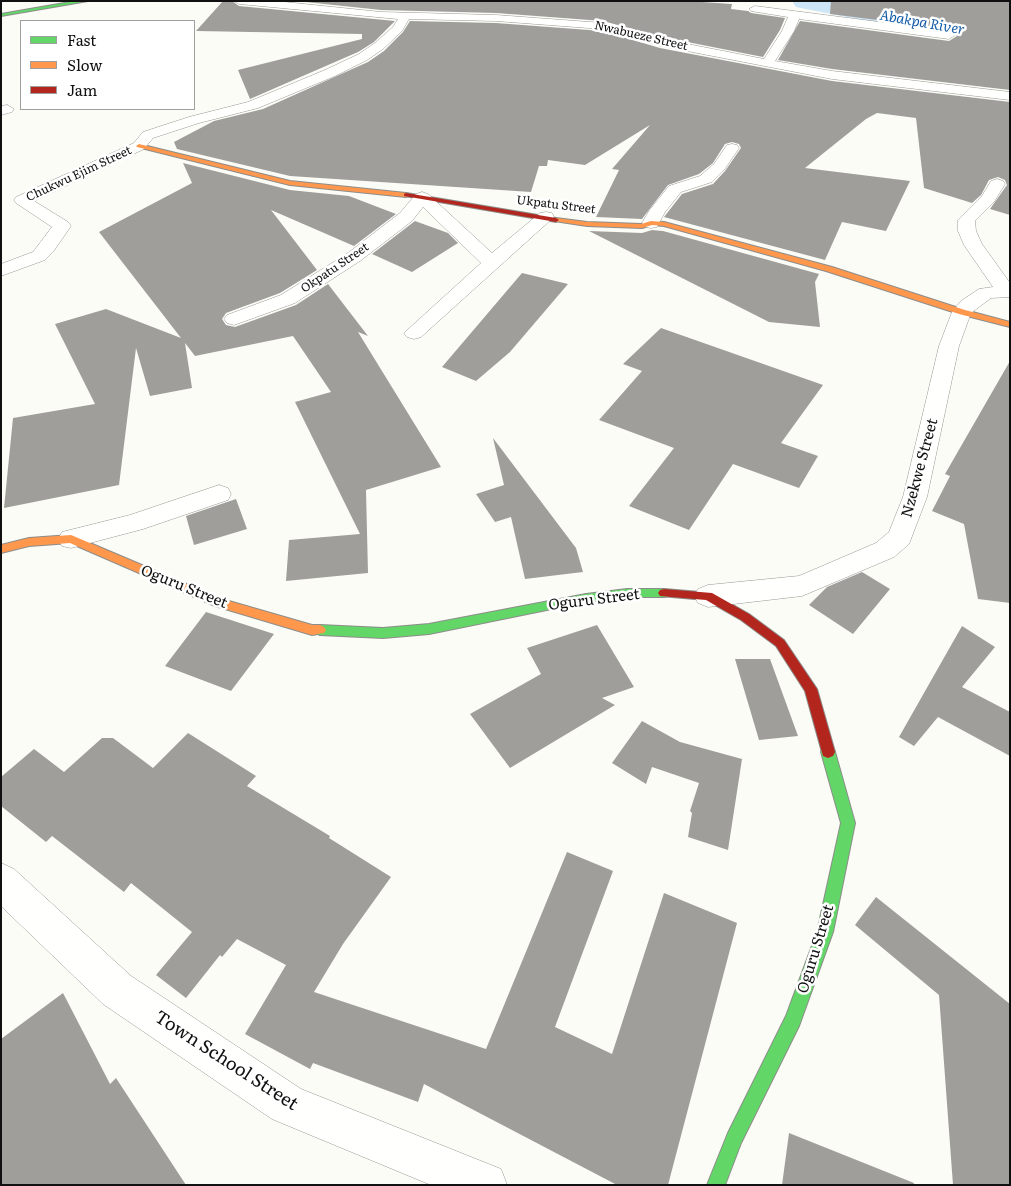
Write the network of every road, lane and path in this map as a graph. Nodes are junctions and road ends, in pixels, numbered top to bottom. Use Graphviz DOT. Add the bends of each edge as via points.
graph roads {
  1 [pos="86,1"];
  2 [pos="239,1"];
  3 [pos="374,1"];
  4 [pos="755,9"];
  5 [pos="352,13"];
  6 [pos="1,15"];
  7 [pos="795,15"];
  8 [pos="405,17"];
  9 [pos="624,21"];
  10 [pos="603,26"];
  11 [pos="949,35"];
  12 [pos="766,63"];
  13 [pos="1010,96"];
  14 [pos="139,146"];
  15 [pos="732,148"];
  16 [pos="997,184"];
  17 [pos="422,197"];
  18 [pos="546,217"];
  19 [pos="652,223"];
  20 [pos="492,263"];
  21 [pos="1,271"];
  22 [pos="1008,291"];
  23 [pos="962,312"];
  24 [pos="234,319"];
  25 [pos="1010,325"];
  26 [pos="414,333"];
  27 [pos="218,494"];
  28 [pos="71,539"];
  29 [pos="1,549"];
  30 [pos="708,596"];
  31 [pos="1,881"];
  32 [pos="485,1185"];
  33 [pos="716,1185"];
  1 -- 6 [label="street"];
  2 -- 5 [label="street, Nwabueze Street"];
  3 -- 5 [label="street"];
  4 -- 7 [label="street"];
  5 -- 8 [label="street, Nwabueze Street"];
  7 -- 11 [label="street"];
  7 -- 12 [label="street"];
  8 -- 10 [label="street, Nwabueze Street" via="496,18"];
  8 -- 14 [label="street, Chukwu Ejim Street" via="398,29 363,57 253,105 148,135"];
  9 -- 10 [label="street"];
  10 -- 12 [label="street, Nwabueze Street" via="661,42"];
  12 -- 13 [label="street, Nwabueze Street" via="832,75"];
  14 -- 17 [label="street, Ukpatu Street" via="290,183"];
  14 -- 21 [label="street, Chukwu Ejim Street" via="22,200 62,226 39,256"];
  15 -- 19 [label="street" via="706,179 675,189 657,211"];
  16 -- 22 [label="street" via="988,199 966,220 967,231 973,245"];
  17 -- 18 [label="street, Ukpatu Street"];
  17 -- 20 [label="street"];
  17 -- 24 [label="street, Okpatu Street" via="406,217 354,257 288,299"];
  18 -- 19 [label="street, Ukpatu Street" via="587,224 642,226"];
  18 -- 20 [label="street"];
  19 -- 23 [label="street, Ukpatu Street" via="829,269"];
  20 -- 26 [label="street"];
  22 -- 23 [label="street, Nzekwe Street" via="986,293"];
  23 -- 25 [label="street, Ukpatu Street"];
  23 -- 30 [label="street, Nzekwe Street" via="949,346 915,497 900,537 885,550 802,586"];
  27 -- 28 [label="street, Oguru Street" via="134,523"];
  28 -- 29 [label="street, Oguru Street" via="29,542"];
  28 -- 30 [label="street, Oguru Street" via="219,603 312,630 383,633 429,628 627,592"];
  30 -- 33 [label="street, Oguru Street" via="745,617 780,643 811,689 848,823 825,932 793,1020 734,1139"];
  31 -- 32 [label="street, Town School Street" via="117,990 288,1104"];
}
